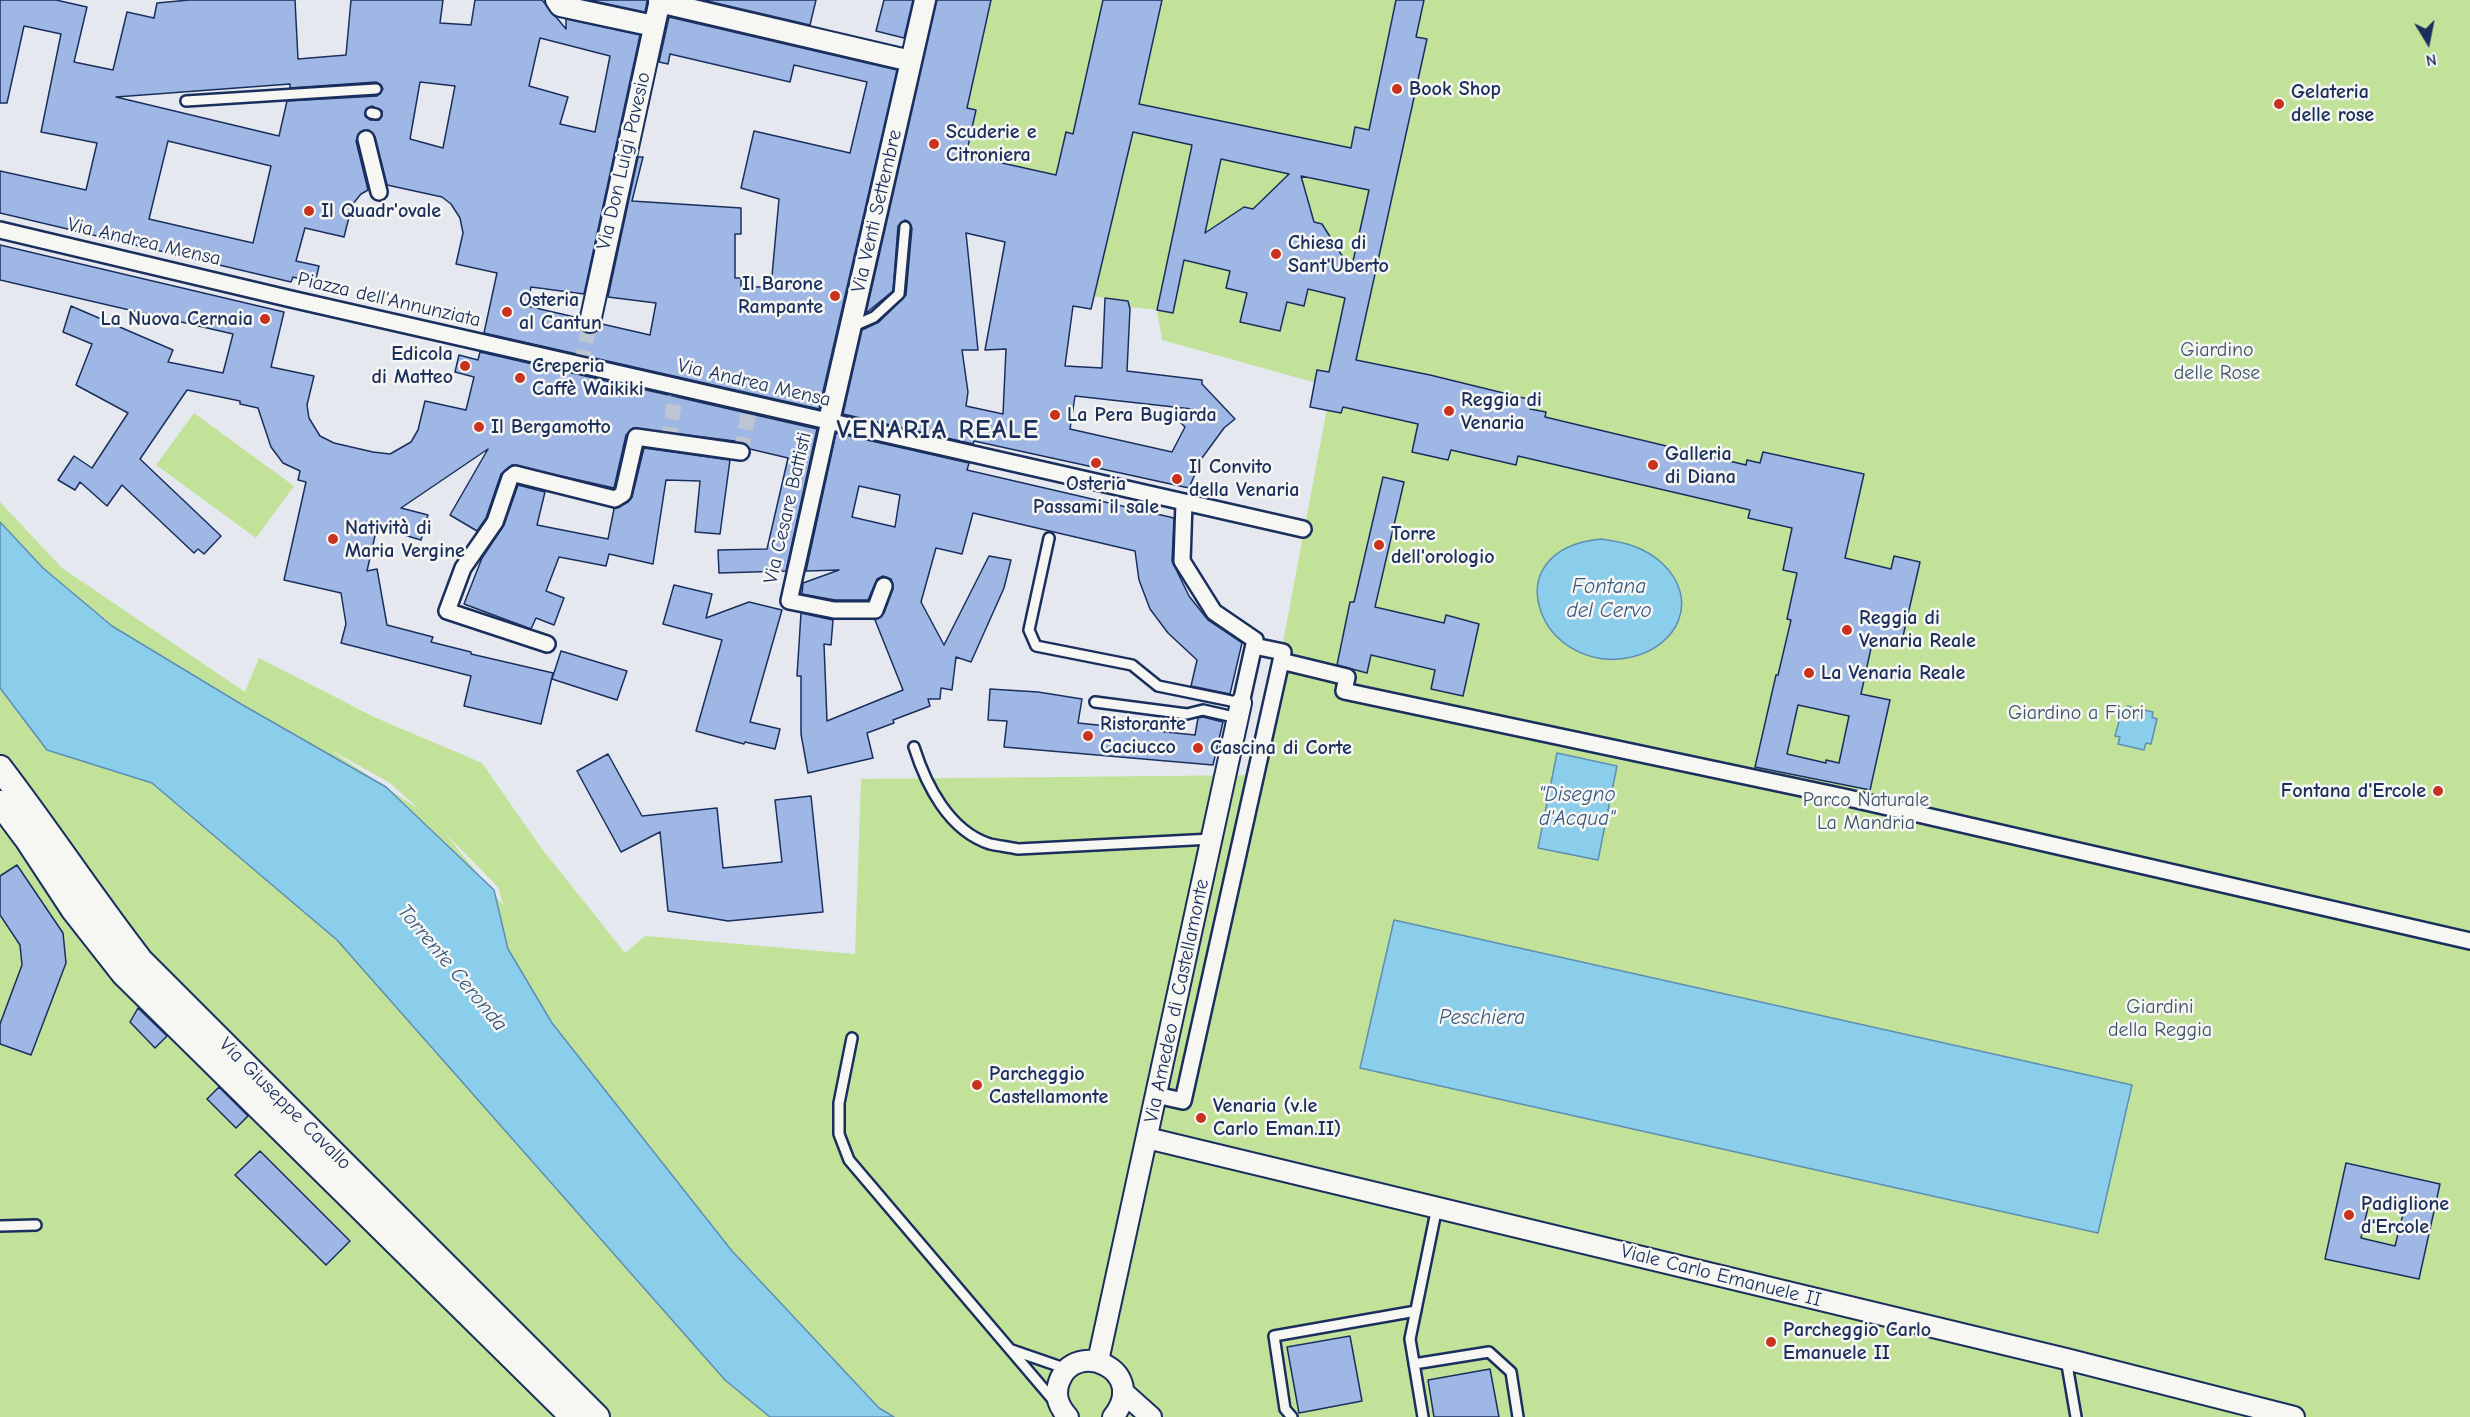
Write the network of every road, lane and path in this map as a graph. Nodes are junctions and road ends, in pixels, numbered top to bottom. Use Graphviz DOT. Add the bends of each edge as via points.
graph roads {
  1 [pos="556,0"];
  2 [pos="925,0"];
  3 [pos="659,1"];
  4 [pos="654,26"];
  5 [pos="911,61"];
  6 [pos="376,89"];
  7 [pos="186,101"];
  8 [pos="366,139"];
  9 [pos="379,192"];
  10 [pos="905,227"];
  11 [pos="0,230"];
  12 [pos="279,296"];
  13 [pos="590,322"];
  14 [pos="851,327"];
  15 [pos="490,345"];
  16 [pos="830,421"];
  17 [pos="741,452"];
  18 [pos="1184,503"];
  19 [pos="1303,529"];
  20 [pos="1049,538"];
  21 [pos="884,586"];
  22 [pos="1255,643"];
  23 [pos="547,644"];
  24 [pos="1281,661"];
  25 [pos="1095,702"];
  26 [pos="1240,710"];
  27 [pos="914,747"];
  28 [pos="0,768"];
  29 [pos="0,803"];
  30 [pos="1212,839"];
  31 [pos="2470,941"];
  32 [pos="852,1038"];
  33 [pos="1156,1095"];
  34 [pos="1147,1138"];
  35 [pos="1437,1208"];
  36 [pos="36,1225"];
  37 [pos="0,1226"];
  38 [pos="1416,1311"];
  39 [pos="1009,1349"];
  40 [pos="2066,1359"];
  41 [pos="1098,1361"];
  42 [pos="1414,1364"];
  43 [pos="1067,1369"];
  44 [pos="1123,1392"];
  45 [pos="1064,1413"];
  46 [pos="573,1417"];
  47 [pos="597,1417"];
  48 [pos="1113,1417"];
  49 [pos="1151,1417"];
  50 [pos="1292,1417"];
  51 [pos="1423,1417"];
  52 [pos="1518,1417"];
  53 [pos="2076,1417"];
  54 [pos="2294,1417"];
  1 -- 4 [label="street" via="560,6"];
  2 -- 5 [label="street, Via Venti Settembre"];
  3 -- 4 [label="street, Via Don Luigi Pavesio"];
  3 -- 5 [label="street"];
  4 -- 13 [label="street, Via Don Luigi Pavesio"];
  5 -- 14 [label="street, Via Venti Settembre"];
  6 -- 7 [label="lane"];
  8 -- 9 [label="street"];
  10 -- 14 [label="lane" via="899,294 874,316"];
  11 -- 12 [label="street, Via Andrea Mensa"];
  12 -- 15 [label="street, Piazza dell'Annunziata"];
  14 -- 16 [label="street, Via Venti Settembre"];
  15 -- 16 [label="street, Via Andrea Mensa"];
  16 -- 18 [label="street, Via Andrea Mensa"];
  16 -- 21 [label="street, Via Cesare Battisti" via="789,601 834,610 875,610"];
  17 -- 23 [label="street" via="636,437 623,494 615,498 514,474 495,522 463,568 447,611"];
  18 -- 19 [label="street, Via Andrea Mensa"];
  18 -- 22 [label="street" via="1182,561 1214,612"];
  20 -- 26 [label="lane" via="1029,630 1036,646 1132,665 1158,686"];
  22 -- 24 [label="street" via="1283,652"];
  22 -- 26 [label="street, Via Amedeo di Castellamonte"];
  24 -- 31 [label="street" via="1347,676 1344,691 1844,797"];
  24 -- 33 [label="street" via="1183,1101"];
  25 -- 26 [label="lane" via="1186,714"];
  26 -- 30 [label="street, Via Amedeo di Castellamonte"];
  27 -- 30 [label="lane" via="932,792 952,818 990,844 1018,849"];
  28 -- 47 [label="street, Via Giuseppe Cavallo" via="141,961"];
  29 -- 46 [label="street, Via Giuseppe Cavallo" via="73,909 124,974"];
  30 -- 33 [label="street, Via Amedeo di Castellamonte"];
  32 -- 39 [label="lane" via="839,1114 839,1134 849,1160"];
  33 -- 34 [label="street, Via Amedeo di Castellamonte"];
  34 -- 35 [label="street, Viale Carlo Emanuele II"];
  34 -- 41 [label="street, Via Amedeo di Castellamonte"];
  35 -- 38 [label="lane"];
  35 -- 40 [label="street, Viale Carlo Emanuele II"];
  36 -- 37 [label="lane"];
  38 -- 42 [label="lane" via="1410,1339"];
  38 -- 50 [label="lane" via="1274,1336 1285,1409"];
  39 -- 43 [label="lane"];
  39 -- 45 [label="lane"];
  40 -- 53 [label="lane"];
  40 -- 54 [label="street, Viale Carlo Emanuele II"];
  41 -- 43 [label="street" via="1081,1361"];
  41 -- 44 [label="street" via="1116,1372"];
  42 -- 51 [label="lane"];
  42 -- 52 [label="lane" via="1489,1352 1511,1372"];
  43 -- 45 [label="street" via="1057,1388"];
  44 -- 48 [label="street" via="1123,1401"];
  44 -- 49 [label="street"];
}
